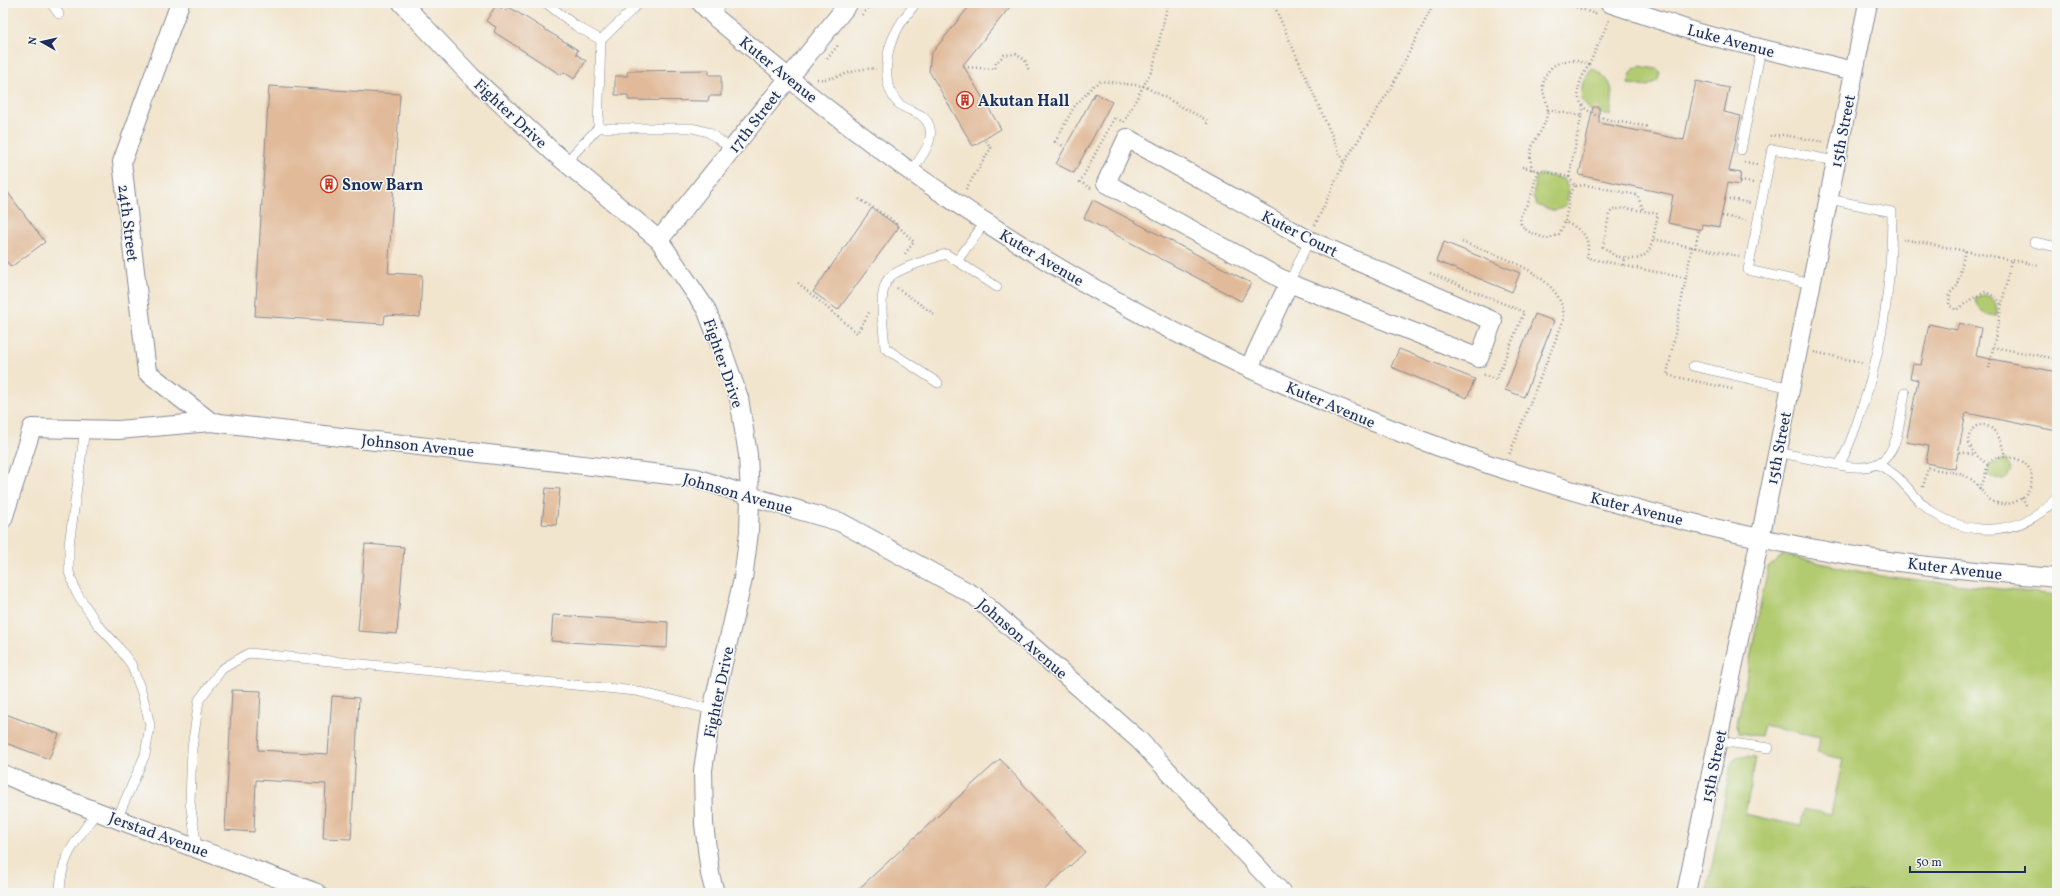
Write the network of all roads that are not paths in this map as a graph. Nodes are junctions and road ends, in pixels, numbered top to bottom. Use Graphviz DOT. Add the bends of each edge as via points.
graph roads {
  1 [pos="51,3"];
  2 [pos="180,3"];
  3 [pos="402,3"];
  4 [pos="546,3"];
  5 [pos="639,3"];
  6 [pos="700,3"];
  7 [pos="849,3"];
  8 [pos="916,3"];
  9 [pos="1868,3"];
  10 [pos="718,11"];
  11 [pos="1610,11"];
  12 [pos="59,14"];
  13 [pos="601,40"];
  14 [pos="1762,49"];
  15 [pos="1854,72"];
  16 [pos="788,78"];
  17 [pos="598,128"];
  18 [pos="732,149"];
  19 [pos="1740,150"];
  20 [pos="1836,161"];
  21 [pos="565,162"];
  22 [pos="911,172"];
  23 [pos="1829,199"];
  24 [pos="985,222"];
  25 [pos="659,240"];
  26 [pos="1309,240"];
  27 [pos="2034,242"];
  28 [pos="2057,247"];
  29 [pos="957,261"];
  30 [pos="1289,283"];
  31 [pos="1812,284"];
  32 [pos="997,288"];
  33 [pos="1693,366"];
  34 [pos="1249,368"];
  35 [pos="938,383"];
  36 [pos="1791,388"];
  37 [pos="1905,393"];
  38 [pos="211,422"];
  39 [pos="85,430"];
  40 [pos="1777,452"];
  41 [pos="1878,464"];
  42 [pos="1839,465"];
  43 [pos="750,496"];
  44 [pos="2057,496"];
  45 [pos="3,519"];
  46 [pos="1760,538"];
  47 [pos="2057,578"];
  48 [pos="712,710"];
  49 [pos="1718,741"];
  50 [pos="1769,748"];
  51 [pos="3,774"];
  52 [pos="97,812"];
  53 [pos="117,819"];
  54 [pos="197,848"];
  55 [pos="60,893"];
  56 [pos="317,893"];
  57 [pos="715,893"];
  58 [pos="1282,893"];
  59 [pos="1686,893"];
  1 -- 12 [label="lane"];
  2 -- 38 [label="street, 24th Street" via="122,162 147,372"];
  3 -- 21 [label="street, Fighter Drive" via="471,76"];
  4 -- 13 [label="lane" via="576,26"];
  5 -- 13 [label="lane"];
  6 -- 10 [label="street, Kuter Avenue"];
  7 -- 16 [label="street, 17th Street"];
  8 -- 22 [label="lane" via="896,32 887,70 890,89 898,103 922,116 929,123 930,144"];
  9 -- 15 [label="street, 15th Street"];
  10 -- 16 [label="street, Kuter Avenue"];
  11 -- 14 [label="street, Luke Avenue"];
  13 -- 17 [label="lane"];
  14 -- 15 [label="street, Luke Avenue"];
  14 -- 19 [label="lane"];
  15 -- 20 [label="street, 15th Street"];
  16 -- 18 [label="street, 17th Street"];
  16 -- 22 [label="street, Kuter Avenue" via="842,122"];
  17 -- 18 [label="lane" via="692,128 708,132"];
  17 -- 21 [label="lane"];
  18 -- 25 [label="street, 17th Street"];
  20 -- 23 [label="street, 15th Street"];
  20 -- 31 [label="lane" via="1772,149 1748,270"];
  21 -- 25 [label="street, Fighter Drive"];
  22 -- 24 [label="street, Kuter Avenue"];
  23 -- 31 [label="street, 15th Street"];
  23 -- 42 [label="lane" via="1892,212 1886,315 1875,365 1848,449"];
  24 -- 29 [label="lane"];
  24 -- 34 [label="street, Kuter Avenue" via="1082,281 1174,332"];
  25 -- 43 [label="street, Fighter Drive" via="706,309 723,352 739,398 748,455"];
  26 -- 30 [label="lane"];
  26 -- 30 [label="street, Kuter Court" via="1493,321 1479,358"];
  26 -- 30 [label="street, Kuter Court" via="1127,138 1106,183"];
  27 -- 28 [label="lane"];
  29 -- 32 [label="lane"];
  29 -- 35 [label="lane" via="946,254 899,272 886,281 882,293 885,348"];
  30 -- 34 [label="street"];
  31 -- 36 [label="street, 15th Street"];
  33 -- 36 [label="lane"];
  34 -- 46 [label="street, Kuter Avenue" via="1304,394 1400,433 1530,478 1634,509"];
  36 -- 40 [label="street, 15th Street"];
  37 -- 41 [label="lane" via="1894,445 1888,457"];
  38 -- 39 [label="street, Johnson Avenue" via="118,430"];
  38 -- 43 [label="street, Johnson Avenue" via="696,478"];
  39 -- 45 [label="street, Johnson Avenue" via="32,428"];
  39 -- 53 [label="lane" via="69,545 68,572 76,592 131,664 150,725 145,755"];
  40 -- 42 [label="lane"];
  40 -- 46 [label="street, 15th Street"];
  41 -- 42 [label="lane" via="1866,468"];
  41 -- 44 [label="lane" via="1942,517 1977,528 1998,529 2016,526 2032,519"];
  43 -- 48 [label="street, Fighter Drive" via="749,532 743,579"];
  43 -- 58 [label="street, Johnson Avenue" via="840,522 975,596 1140,741"];
  46 -- 47 [label="street, Kuter Avenue" via="1846,554 1941,567"];
  46 -- 49 [label="street, 15th Street"];
  48 -- 54 [label="lane" via="636,691 249,653 222,669 198,700 192,748 190,802"];
  48 -- 57 [label="street, Fighter Drive" via="704,770 704,824"];
  49 -- 50 [label="lane"];
  49 -- 59 [label="street, 15th Street"];
  51 -- 52 [label="street, Jerstad Avenue"];
  52 -- 53 [label="street, Jerstad Avenue"];
  52 -- 55 [label="lane" via="69,850 60,880"];
  53 -- 54 [label="street, Jerstad Avenue"];
  54 -- 56 [label="street, Jerstad Avenue"];
}
